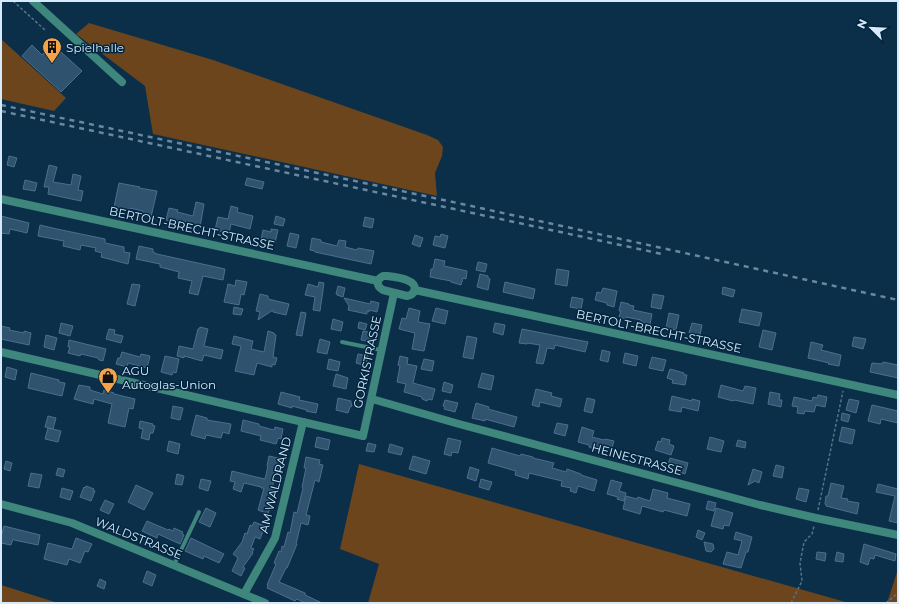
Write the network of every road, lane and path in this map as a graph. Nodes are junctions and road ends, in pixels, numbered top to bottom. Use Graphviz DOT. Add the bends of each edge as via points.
graph roads {
  1 [pos="13,1"];
  2 [pos="32,1"];
  3 [pos="45,30"];
  4 [pos="122,82"];
  5 [pos="1,199"];
  6 [pos="378,281"];
  7 [pos="415,290"];
  8 [pos="394,293"];
  9 [pos="342,342"];
  10 [pos="382,351"];
  11 [pos="1,352"];
  12 [pos="845,384"];
  13 [pos="898,395"];
  14 [pos="372,399"];
  15 [pos="303,422"];
  16 [pos="1,504"];
  17 [pos="198,512"];
  18 [pos="816,518"];
  19 [pos="898,535"];
  20 [pos="174,565"];
  21 [pos="898,593"];
  22 [pos="244,594"];
  23 [pos="265,603"];
  24 [pos="792,603"];
  25 [pos="886,603"];
  1 -- 3 [label="path"];
  2 -- 4 [label="street"];
  5 -- 6 [label="street, BERTOLT-BRECHT-STRASSE"];
  6 -- 7 [label="street, BERTOLT-BRECHT-STRASSE" via="387,276 410,281 414,283"];
  6 -- 8 [label="street, BERTOLT-BRECHT-STRASSE" via="380,288"];
  7 -- 8 [label="street, BERTOLT-BRECHT-STRASSE" via="410,296"];
  7 -- 12 [label="street, BERTOLT-BRECHT-STRASSE"];
  8 -- 10 [label="street, GORKISTRASSE"];
  9 -- 10 [label="lane"];
  10 -- 14 [label="street, GORKISTRASSE"];
  11 -- 15 [label="street"];
  12 -- 13 [label="street, BERTOLT-BRECHT-STRASSE"];
  12 -- 18 [label="path"];
  14 -- 15 [label="street, GORKISTRASSE" via="363,436"];
  14 -- 18 [label="street, HEINESTRASSE" via="545,448"];
  15 -- 22 [label="street, AM WALDRAND" via="275,538"];
  16 -- 20 [label="street, WALDSTRASSE" via="72,523"];
  17 -- 20 [label="lane"];
  18 -- 19 [label="street, HEINESTRASSE"];
  18 -- 24 [label="path" via="812,534 804,542 800,563 802,581"];
  20 -- 22 [label="street, WALDSTRASSE"];
  21 -- 25 [label="path"];
  22 -- 23 [label="street, WALDSTRASSE"];
}
